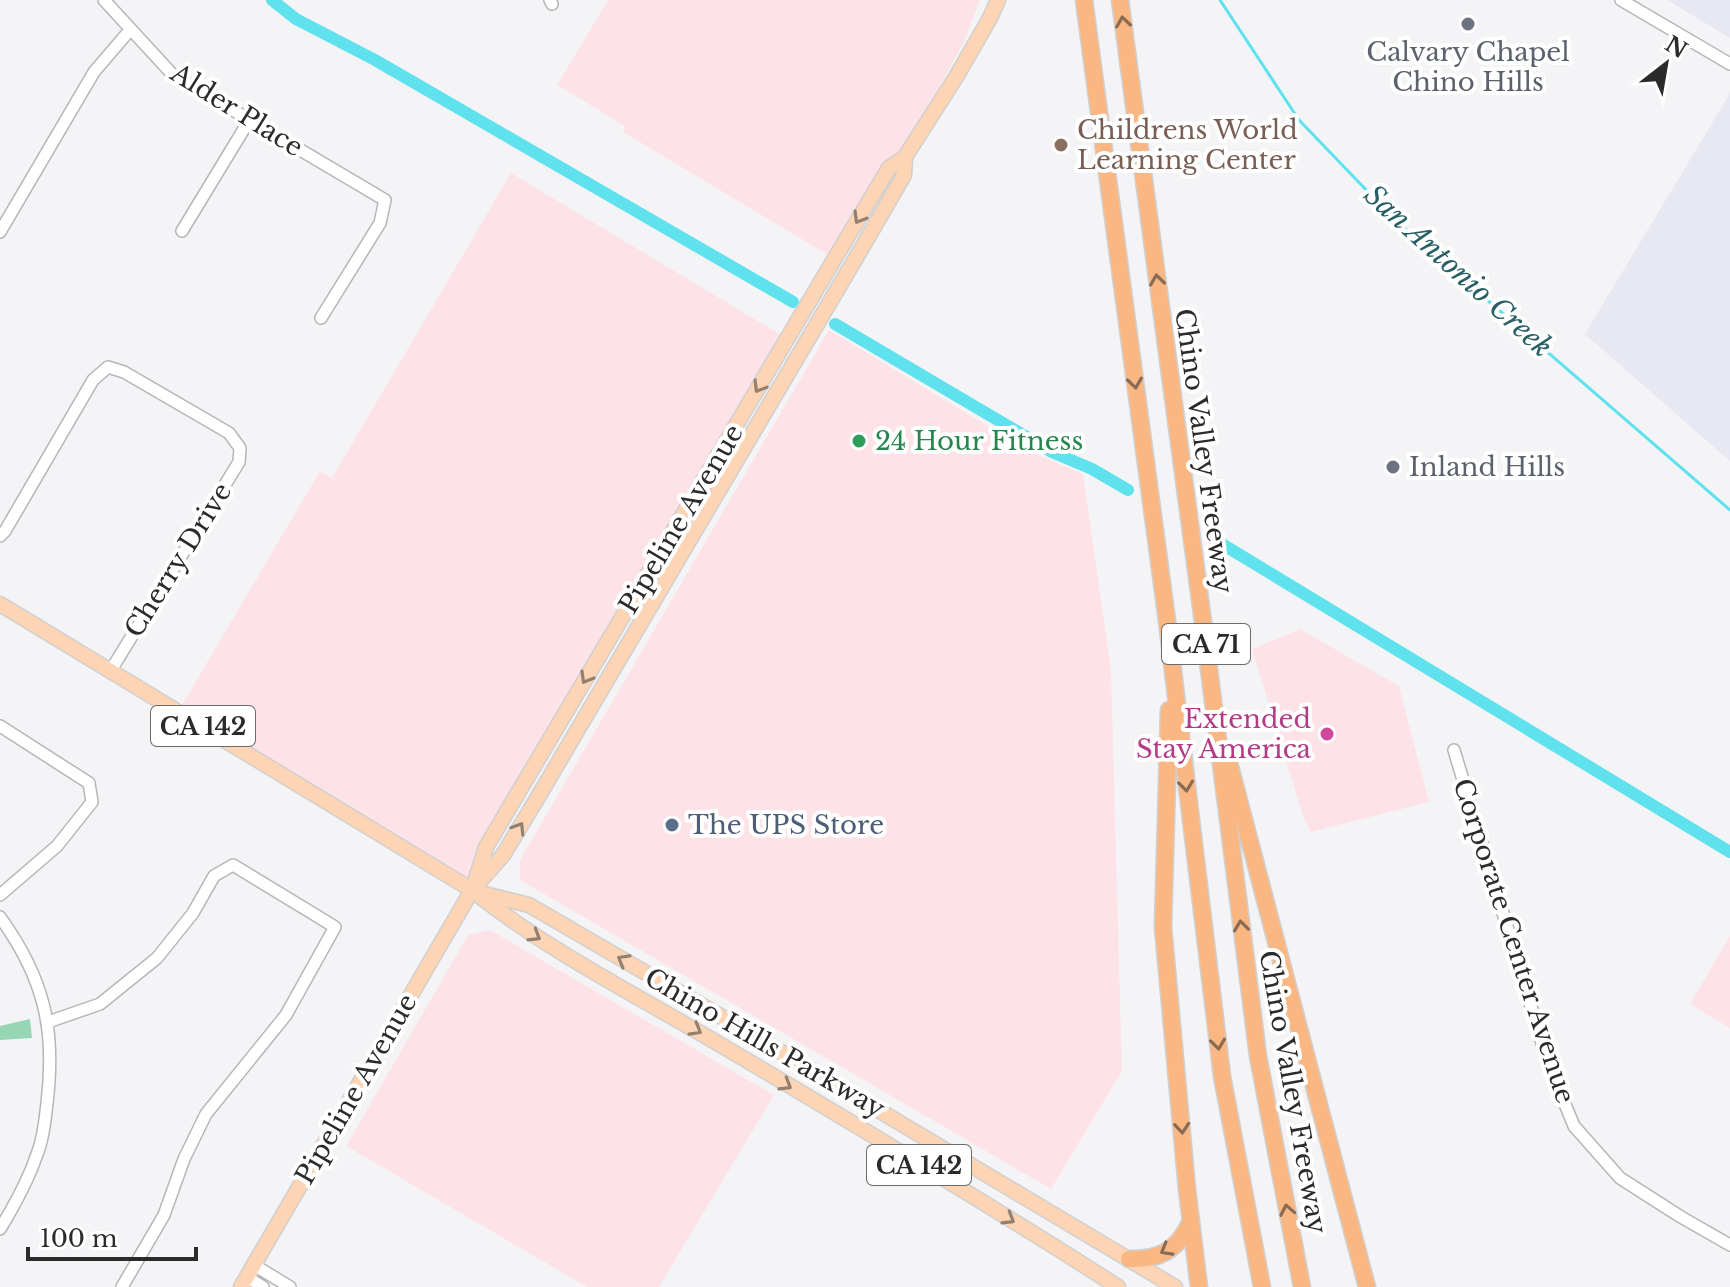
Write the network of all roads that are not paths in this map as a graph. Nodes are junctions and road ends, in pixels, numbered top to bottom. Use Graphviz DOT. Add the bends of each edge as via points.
graph roads {
  1 [pos="104,0"];
  2 [pos="998,0"];
  3 [pos="1084,0"];
  4 [pos="1120,0"];
  5 [pos="1621,0"];
  6 [pos="130,30"];
  7 [pos="1730,64"];
  8 [pos="250,119"];
  9 [pos="905,157"];
  10 [pos="182,231"];
  11 [pos="0,232"];
  12 [pos="321,318"];
  13 [pos="0,536"];
  14 [pos="0,604"];
  15 [pos="1170,653"];
  16 [pos="111,670"];
  17 [pos="1212,698"];
  18 [pos="0,726"];
  19 [pos="1454,750"];
  20 [pos="472,890"];
  21 [pos="0,895"];
  22 [pos="0,917"];
  23 [pos="48,1022"];
  24 [pos="1191,1221"];
  25 [pos="0,1229"];
  26 [pos="1730,1245"];
  27 [pos="1129,1259"];
  28 [pos="247,1276"];
  29 [pos="1262,1286"];
  30 [pos="122,1287"];
  31 [pos="263,1287"];
  32 [pos="290,1287"];
  33 [pos="1118,1287"];
  34 [pos="1175,1287"];
  35 [pos="1199,1287"];
  36 [pos="1302,1287"];
  37 [pos="1367,1287"];
  1 -- 6 [label="street, Alder Place"];
  2 -- 9 [label="main road, Pipeline Avenue"];
  3 -- 15 [label="highway, CA 71, one-way"];
  17 -- 4 [label="highway, Chino Valley Freeway / CA 71, one-way"];
  5 -- 7 [label="street"];
  6 -- 8 [label="street, Alder Place" via="172,74"];
  6 -- 11 [label="street" via="94,72"];
  8 -- 10 [label="street"];
  8 -- 12 [label="street, Alder Place" via="385,200 380,223"];
  20 -- 9 [label="main road, Pipeline Avenue, one-way" via="503,855 538,797 904,175"];
  9 -- 20 [label="main road, Pipeline Avenue, one-way" via="889,168 486,847"];
  13 -- 16 [label="street, Cherry Drive" via="93,380 108,367 229,433 240,448 239,462"];
  14 -- 16 [label="main road, Chino Hills Parkway / CA 142"];
  15 -- 24 [label="highway, one-way" via="1163,927"];
  15 -- 29 [label="highway, CA 71, one-way" via="1222,1076"];
  16 -- 20 [label="main road, Chino Hills Parkway / CA 142"];
  36 -- 17 [label="highway, Chino Valley Freeway / CA 71, one-way" via="1258,1056"];
  17 -- 37 [label="highway"];
  18 -- 21 [label="street" via="89,783 92,802 57,846"];
  19 -- 26 [label="street, Corporate Center Avenue" via="1548,1063 1574,1126 1620,1178"];
  27 -- 20 [label="main road, Chino Hills Parkway / CA 142, one-way" via="529,905"];
  20 -- 28 [label="main road, Pipeline Avenue"];
  20 -- 33 [label="main road, Chino Hills Parkway / CA 142, one-way" via="506,918"];
  22 -- 23 [label="street" via="37,983"];
  23 -- 25 [label="street" via="51,1069 45,1120 19,1198"];
  23 -- 30 [label="street" via="100,1004 157,958 214,876 233,865 335,927 286,1015 206,1114 164,1215"];
  24 -- 27 [label="highway, one-way" via="1174,1247 1147,1260"];
  24 -- 35 [label="highway"];
  27 -- 34 [label="main road, Chino Hills Parkway / CA 142"];
  28 -- 31 [label="street"];
  28 -- 32 [label="street"];
}
